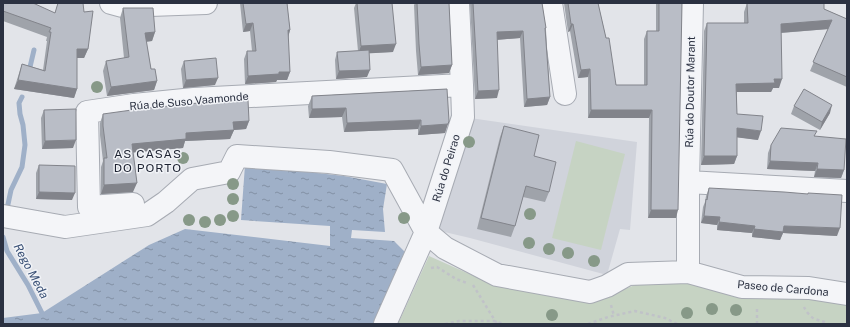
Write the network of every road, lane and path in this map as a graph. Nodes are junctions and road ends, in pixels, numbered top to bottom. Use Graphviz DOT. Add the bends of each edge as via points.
graph roads {
  1 [pos="111,3"];
  2 [pos="206,3"];
  3 [pos="458,3"];
  4 [pos="551,3"];
  5 [pos="692,3"];
  6 [pos="462,85"];
  7 [pos="565,94"];
  8 [pos="688,182"];
  9 [pos="847,191"];
  10 [pos="166,202"];
  11 [pos="3,216"];
  12 [pos="426,232"];
  13 [pos="688,272"];
  14 [pos="473,285"];
  15 [pos="847,294"];
  16 [pos="757,302"];
  17 [pos="802,302"];
  18 [pos="494,321"];
  19 [pos="385,324"];
  20 [pos="444,324"];
  21 [pos="497,324"];
  22 [pos="504,324"];
  23 [pos="588,324"];
  24 [pos="677,324"];
  25 [pos="756,324"];
  26 [pos="828,324"];
  1 -- 2 [label="street" via="122,6"];
  3 -- 6 [label="street, Rúa do Peirao"];
  4 -- 7 [label="street"];
  5 -- 8 [label="street, Rúa do Doutor Marant"];
  6 -- 10 [label="street, Rúa de Suso Vaamonde" via="194,99 87,112 89,207"];
  6 -- 12 [label="street, Rúa do Peirao" via="462,117"];
  8 -- 9 [label="street"];
  8 -- 13 [label="street, Rúa do Doutor Marant"];
  10 -- 11 [label="street" via="147,215 65,227"];
  10 -- 12 [label="street" via="192,179 229,172 237,156 329,162 392,170"];
  12 -- 13 [label="street, Paseo de Cardona" via="445,248 497,275 590,292 628,274"];
  12 -- 19 [label="street, Rúa do Peirao"];
  13 -- 15 [label="street, Paseo de Cardona" via="742,286 809,288"];
  14 -- 18 [label="path"];
  16 -- 25 [label="path"];
  17 -- 26 [label="path" via="814,319"];
  18 -- 20 [label="path" via="459,321"];
  18 -- 21 [label="path"];
  18 -- 22 [label="path"];
  23 -- 24 [label="path" via="635,311 665,318"];
}
